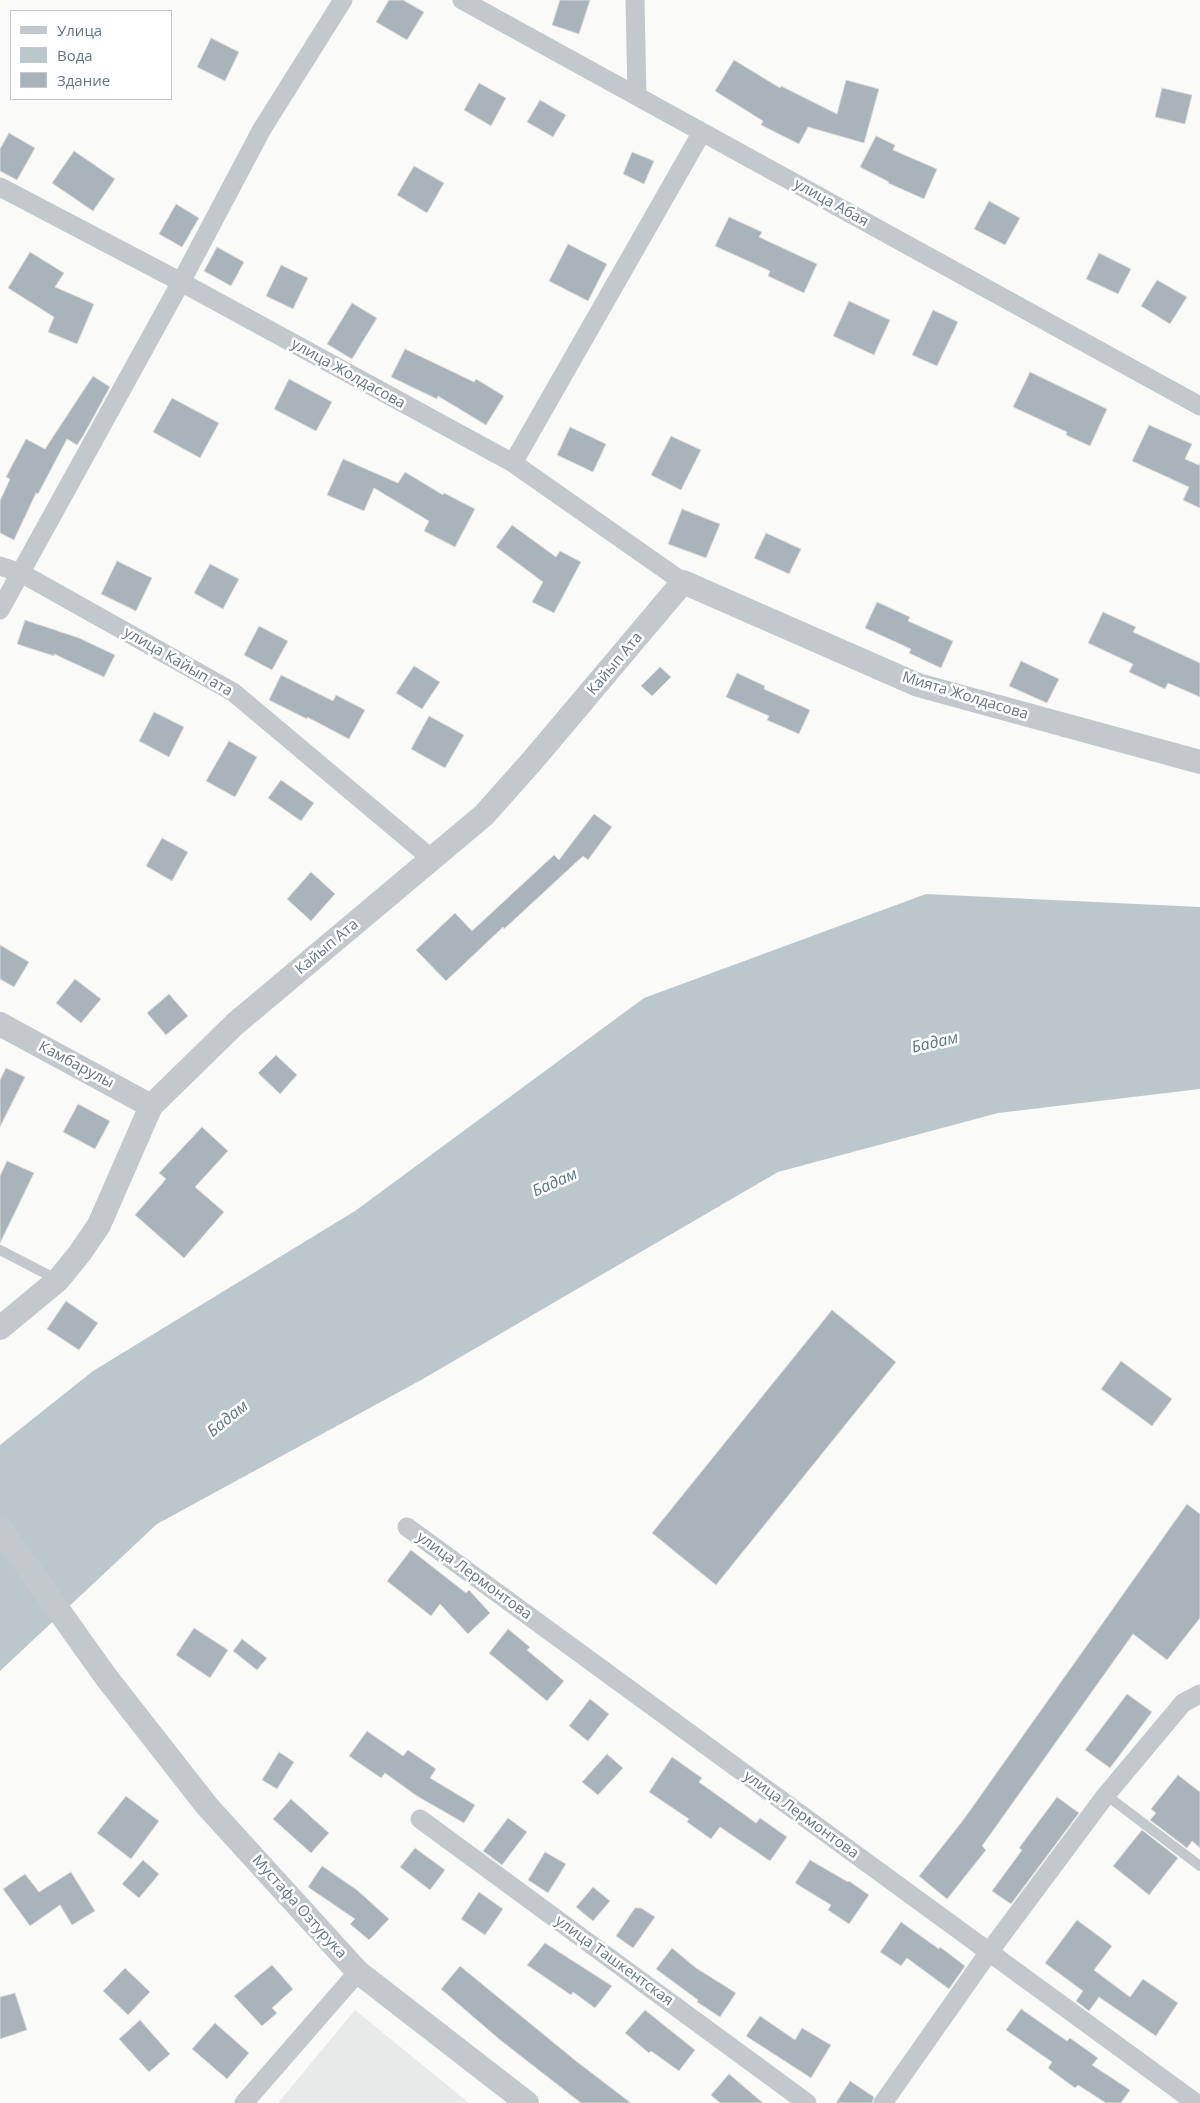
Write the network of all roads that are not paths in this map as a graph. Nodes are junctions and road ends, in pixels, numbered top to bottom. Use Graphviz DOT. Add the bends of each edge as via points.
graph roads {
  1 [pos="343,0"];
  2 [pos="462,0"];
  3 [pos="635,0"];
  4 [pos="637,96"];
  5 [pos="702,132"];
  6 [pos="0,187"];
  7 [pos="180,282"];
  8 [pos="1200,406"];
  9 [pos="513,464"];
  10 [pos="0,566"];
  11 [pos="21,573"];
  12 [pos="683,582"];
  13 [pos="0,610"];
  14 [pos="1200,762"];
  15 [pos="432,859"];
  16 [pos="0,1024"];
  17 [pos="151,1106"];
  18 [pos="0,1250"];
  19 [pos="58,1280"];
  20 [pos="0,1328"];
  21 [pos="407,1527"];
  22 [pos="0,1528"];
  23 [pos="1200,1694"];
  24 [pos="1106,1795"];
  25 [pos="420,1819"];
  26 [pos="1200,1866"];
  27 [pos="989,1952"];
  28 [pos="358,1972"];
  29 [pos="244,2103"];
  30 [pos="527,2103"];
  31 [pos="807,2103"];
  32 [pos="883,2103"];
  33 [pos="1196,2103"];
  1 -- 7 [label="street" via="262,129"];
  2 -- 4 [label="street, улица Абая"];
  3 -- 4 [label="street"];
  4 -- 5 [label="street, улица Абая"];
  5 -- 8 [label="street, улица Абая"];
  5 -- 9 [label="street"];
  6 -- 7 [label="street, улица Жолдасова"];
  7 -- 9 [label="street, улица Жолдасова"];
  7 -- 11 [label="street"];
  9 -- 12 [label="street, улица Жолдасова"];
  10 -- 11 [label="street, улица Кайып ата"];
  11 -- 13 [label="street"];
  11 -- 15 [label="street, улица Кайып ата" via="233,692"];
  12 -- 14 [label="street, Мията Жолдасова" via="918,685"];
  12 -- 15 [label="street, Кайып Ата" via="490,808"];
  15 -- 17 [label="street, Кайып Ата" via="235,1024"];
  16 -- 17 [label="street, Камбарулы"];
  17 -- 19 [label="street, Кайып Ата" via="99,1225"];
  18 -- 19 [label="lane"];
  19 -- 20 [label="street, Кайып Ата"];
  21 -- 27 [label="street, улица Лермонтова"];
  22 -- 28 [label="street, Мустафа Озтурука" via="106,1677 207,1806"];
  23 -- 24 [label="street" via="1183,1702"];
  24 -- 26 [label="lane"];
  24 -- 27 [label="street"];
  25 -- 31 [label="street, улица Ташкентская"];
  27 -- 32 [label="street"];
  27 -- 33 [label="street, улица Лермонтова"];
  28 -- 29 [label="street"];
  28 -- 30 [label="street, Мустафа Озтурука"];
}
